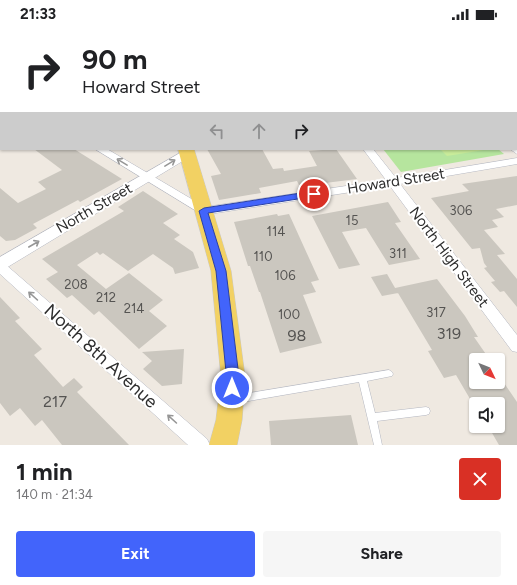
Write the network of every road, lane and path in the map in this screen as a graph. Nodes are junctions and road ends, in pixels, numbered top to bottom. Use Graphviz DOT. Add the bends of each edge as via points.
graph roads {
  1 [pos="102,150"];
  2 [pos="369,150"];
  3 [pos="187,151"];
  4 [pos="517,160"];
  5 [pos="147,177"];
  6 [pos="392,182"];
  7 [pos="204,211"];
  8 [pos="0,265"];
  9 [pos="517,346"];
  10 [pos="389,374"];
  11 [pos="362,378"];
  12 [pos="231,399"];
  13 [pos="426,410"];
  14 [pos="371,418"];
  15 [pos="201,445"];
  16 [pos="223,445"];
  17 [pos="378,445"];
  5 -- 1 [label="street, one-way"];
  2 -- 6 [label="street, North High Street"];
  5 -- 3 [label="street, North Street, one-way"];
  3 -- 7 [label="main road"];
  4 -- 6 [label="street, Howard Street"];
  5 -- 7 [label="street"];
  8 -- 5 [label="street, North Street, one-way"];
  6 -- 7 [label="street, Howard Street"];
  6 -- 9 [label="street, North High Street"];
  7 -- 12 [label="main road" via="221,271 233,377"];
  15 -- 8 [label="street, North 8th Avenue, one-way"];
  10 -- 11 [label="lane"];
  11 -- 12 [label="lane"];
  11 -- 14 [label="lane"];
  12 -- 16 [label="main road"];
  13 -- 14 [label="lane"];
  14 -- 17 [label="lane"];
}
